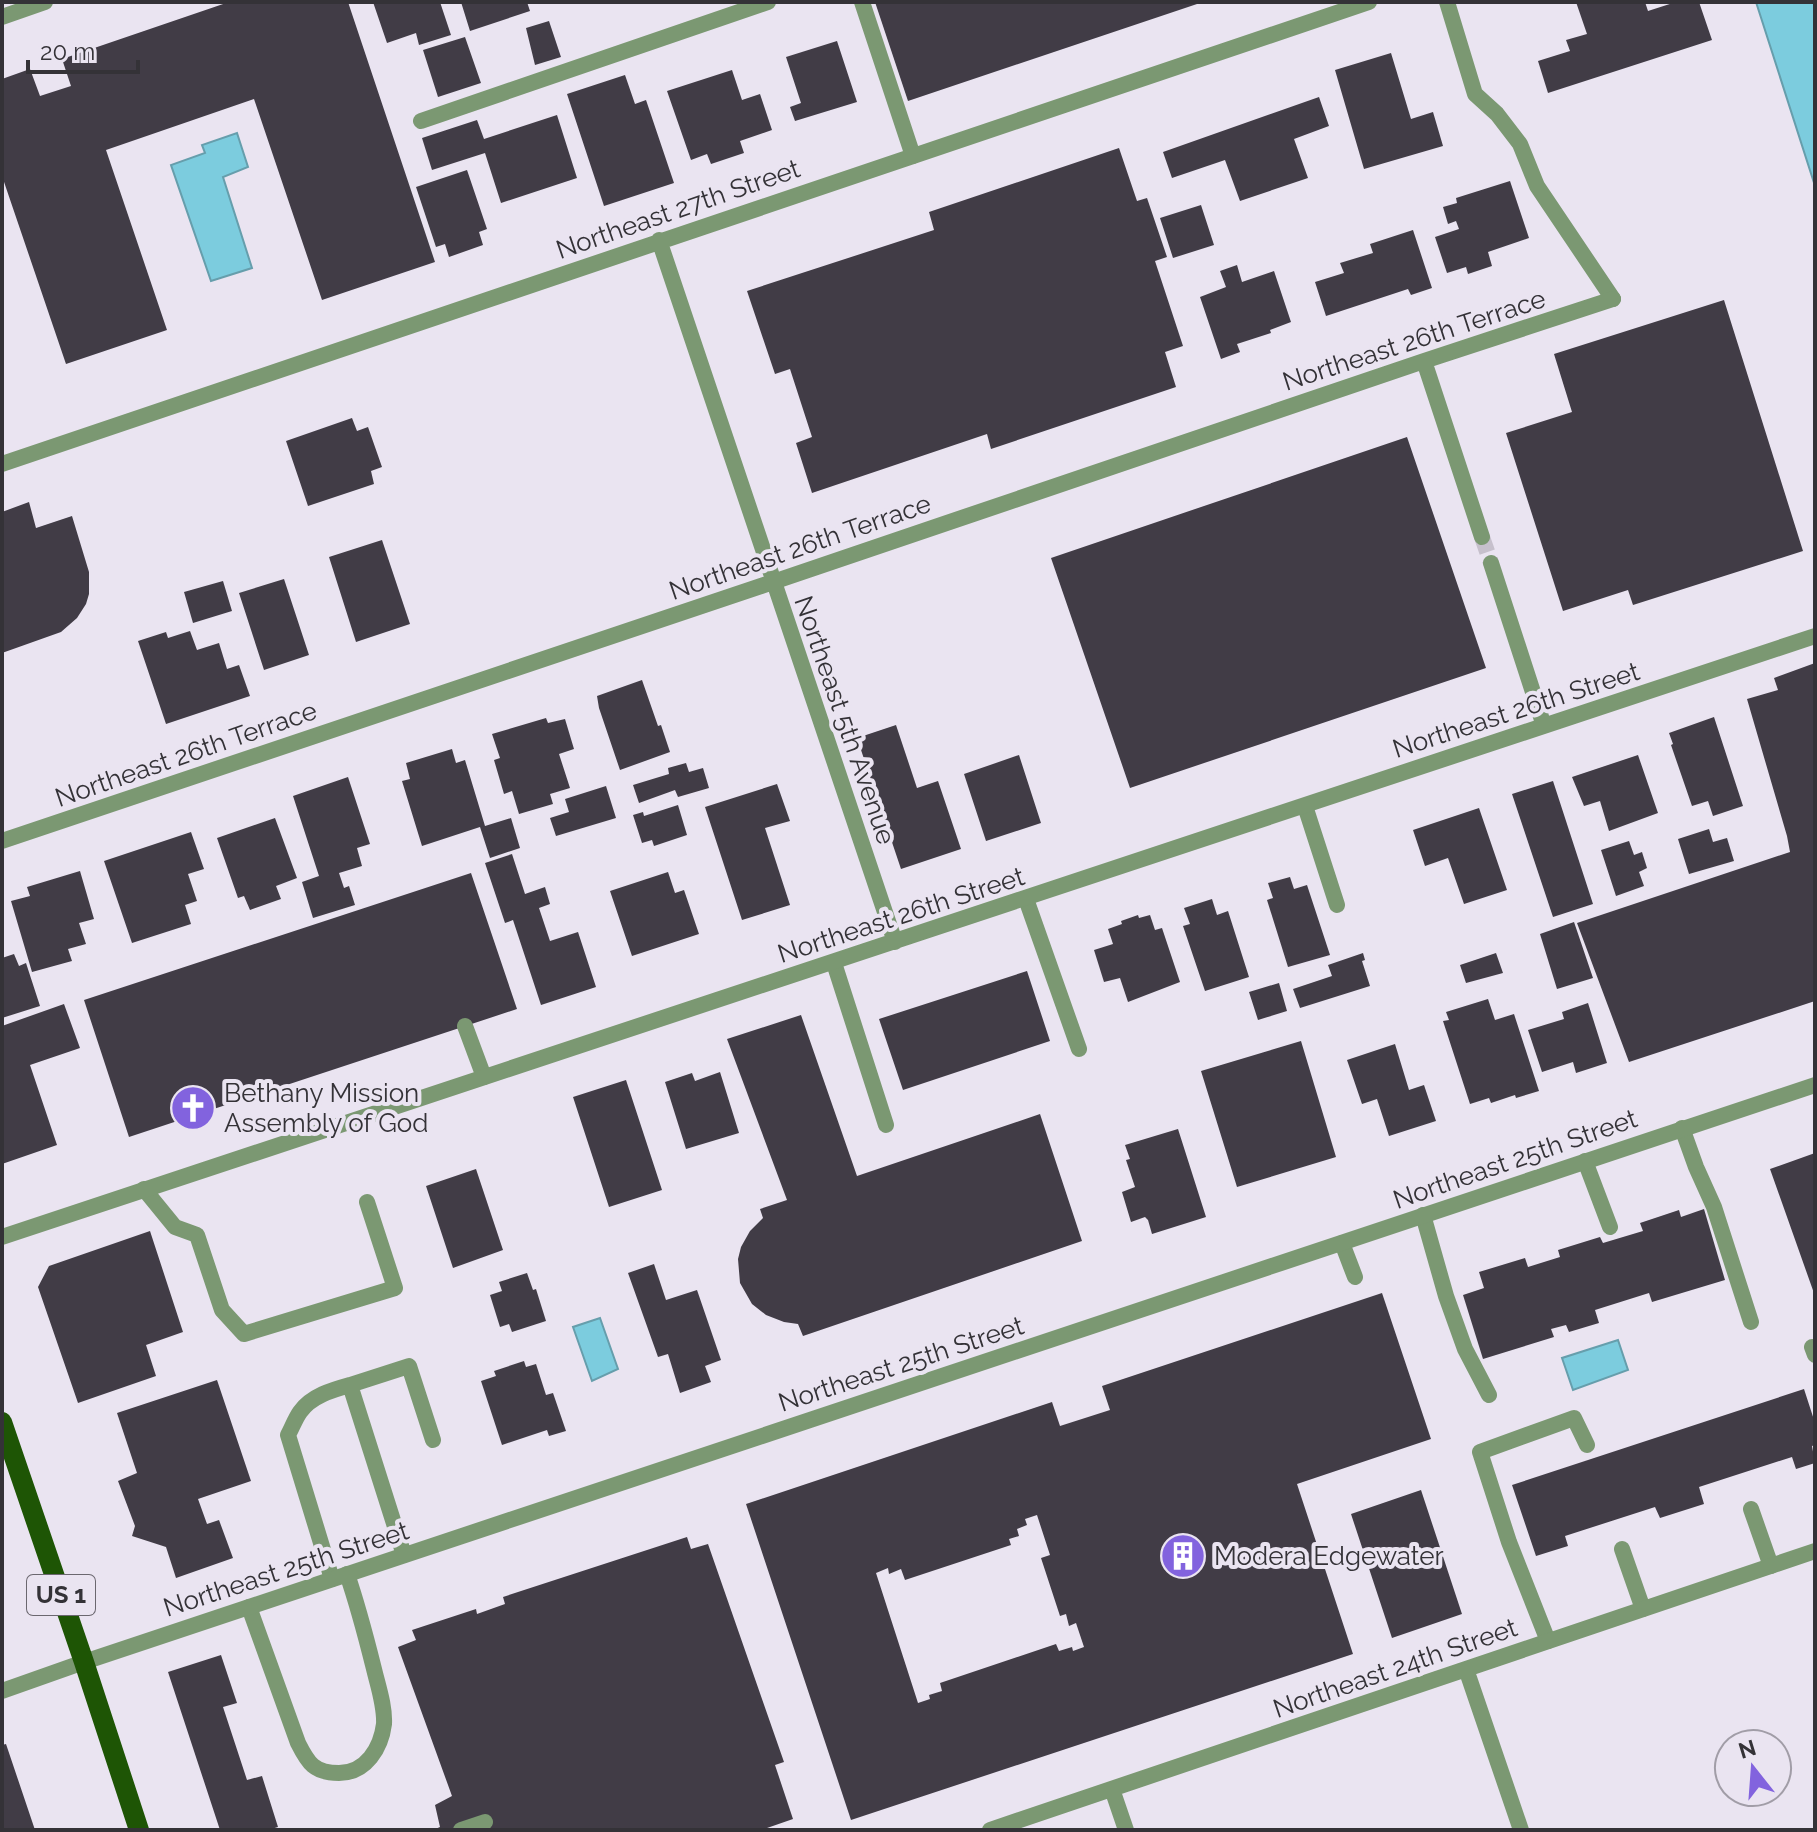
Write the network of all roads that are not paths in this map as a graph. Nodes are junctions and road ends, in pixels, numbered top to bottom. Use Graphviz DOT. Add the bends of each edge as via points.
graph roads {
  1 [pos="45,2"];
  2 [pos="768,2"];
  3 [pos="862,2"];
  4 [pos="1369,2"];
  5 [pos="1447,2"];
  6 [pos="2,17"];
  7 [pos="421,121"];
  8 [pos="913,156"];
  9 [pos="659,240"];
  10 [pos="1424,361"];
  11 [pos="2,464"];
  12 [pos="1482,537"];
  13 [pos="1491,563"];
  14 [pos="773,582"];
  15 [pos="1815,636"];
  16 [pos="1544,726"];
  17 [pos="1305,806"];
  18 [pos="2,841"];
  19 [pos="1026,899"];
  20 [pos="1337,905"];
  21 [pos="895,942"];
  22 [pos="834,963"];
  23 [pos="465,1026"];
  24 [pos="1079,1049"];
  25 [pos="484,1077"];
  26 [pos="1815,1085"];
  27 [pos="886,1125"];
  28 [pos="1682,1128"];
  29 [pos="1585,1161"];
  30 [pos="144,1189"];
  31 [pos="367,1202"];
  32 [pos="1423,1215"];
  33 [pos="1610,1227"];
  34 [pos="2,1237"];
  35 [pos="1342,1243"];
  36 [pos="1355,1277"];
  37 [pos="1751,1322"];
  38 [pos="350,1385"];
  39 [pos="1489,1395"];
  40 [pos="2,1422"];
  41 [pos="433,1440"];
  42 [pos="1587,1445"];
  43 [pos="1751,1509"];
  44 [pos="1622,1549"];
  45 [pos="1815,1551"];
  46 [pos="404,1555"];
  47 [pos="1771,1566"];
  48 [pos="340,1577"];
  49 [pos="249,1607"];
  50 [pos="1643,1609"];
  51 [pos="1548,1641"];
  52 [pos="84,1662"];
  53 [pos="1466,1669"];
  54 [pos="2,1691"];
  55 [pos="1112,1789"];
  56 [pos="485,1822"];
  57 [pos="139,1830"];
  58 [pos="461,1830"];
  59 [pos="990,1830"];
  60 [pos="1126,1830"];
  61 [pos="1521,1830"];
  1 -- 6 [label="street"];
  2 -- 7 [label="street"];
  3 -- 8 [label="street"];
  4 -- 8 [label="street, Northeast 27th Street"];
  5 -- 10 [label="street, Northeast 26th Terrace" via="1475,94 1520,144 1537,186 1613,299"];
  8 -- 9 [label="street, Northeast 27th Street"];
  9 -- 11 [label="street, Northeast 27th Street"];
  9 -- 14 [label="street, Northeast 5th Avenue"];
  10 -- 12 [label="street"];
  10 -- 14 [label="street, Northeast 26th Terrace"];
  13 -- 16 [label="street"];
  14 -- 18 [label="street, Northeast 26th Terrace"];
  14 -- 21 [label="street, Northeast 5th Avenue"];
  15 -- 16 [label="street, Northeast 26th Street"];
  16 -- 17 [label="street, Northeast 26th Street"];
  17 -- 19 [label="street, Northeast 26th Street"];
  17 -- 20 [label="street"];
  19 -- 21 [label="street, Northeast 26th Street"];
  19 -- 24 [label="street"];
  21 -- 22 [label="street, Northeast 26th Street"];
  22 -- 25 [label="street, Northeast 26th Street"];
  22 -- 27 [label="street"];
  23 -- 25 [label="street"];
  25 -- 30 [label="street, Northeast 26th Street"];
  26 -- 28 [label="street, Northeast 25th Street"];
  28 -- 29 [label="street, Northeast 25th Street"];
  28 -- 37 [label="street"];
  29 -- 32 [label="street, Northeast 25th Street"];
  29 -- 33 [label="street"];
  30 -- 31 [label="street" via="175,1227 197,1235 222,1310 244,1334 395,1288"];
  30 -- 34 [label="street, Northeast 26th Street"];
  32 -- 35 [label="street, Northeast 25th Street"];
  32 -- 39 [label="street" via="1465,1349"];
  35 -- 36 [label="street"];
  35 -- 46 [label="street, Northeast 25th Street"];
  38 -- 41 [label="street" via="409,1366"];
  38 -- 46 [label="street"];
  38 -- 48 [label="street" via="321,1394 300,1411 288,1435"];
  40 -- 52 [label="main road, US 1"];
  42 -- 51 [label="street" via="1574,1418 1480,1452"];
  43 -- 47 [label="street"];
  44 -- 50 [label="street"];
  45 -- 47 [label="street, Northeast 24th Street"];
  46 -- 48 [label="street, Northeast 25th Street"];
  47 -- 50 [label="street, Northeast 24th Street"];
  48 -- 49 [label="street, Northeast 25th Street"];
  48 -- 49 [label="street" via="360,1614 384,1720 374,1755 356,1770 317,1770 307,1761"];
  49 -- 52 [label="street, Northeast 25th Street"];
  50 -- 51 [label="street, Northeast 24th Street"];
  51 -- 53 [label="street, Northeast 24th Street"];
  52 -- 54 [label="street, Northeast 25th Street"];
  52 -- 57 [label="main road, US 1"];
  53 -- 55 [label="street, Northeast 24th Street"];
  53 -- 61 [label="street"];
  55 -- 59 [label="street, Northeast 24th Street"];
  55 -- 60 [label="street"];
  56 -- 58 [label="street"];
}
